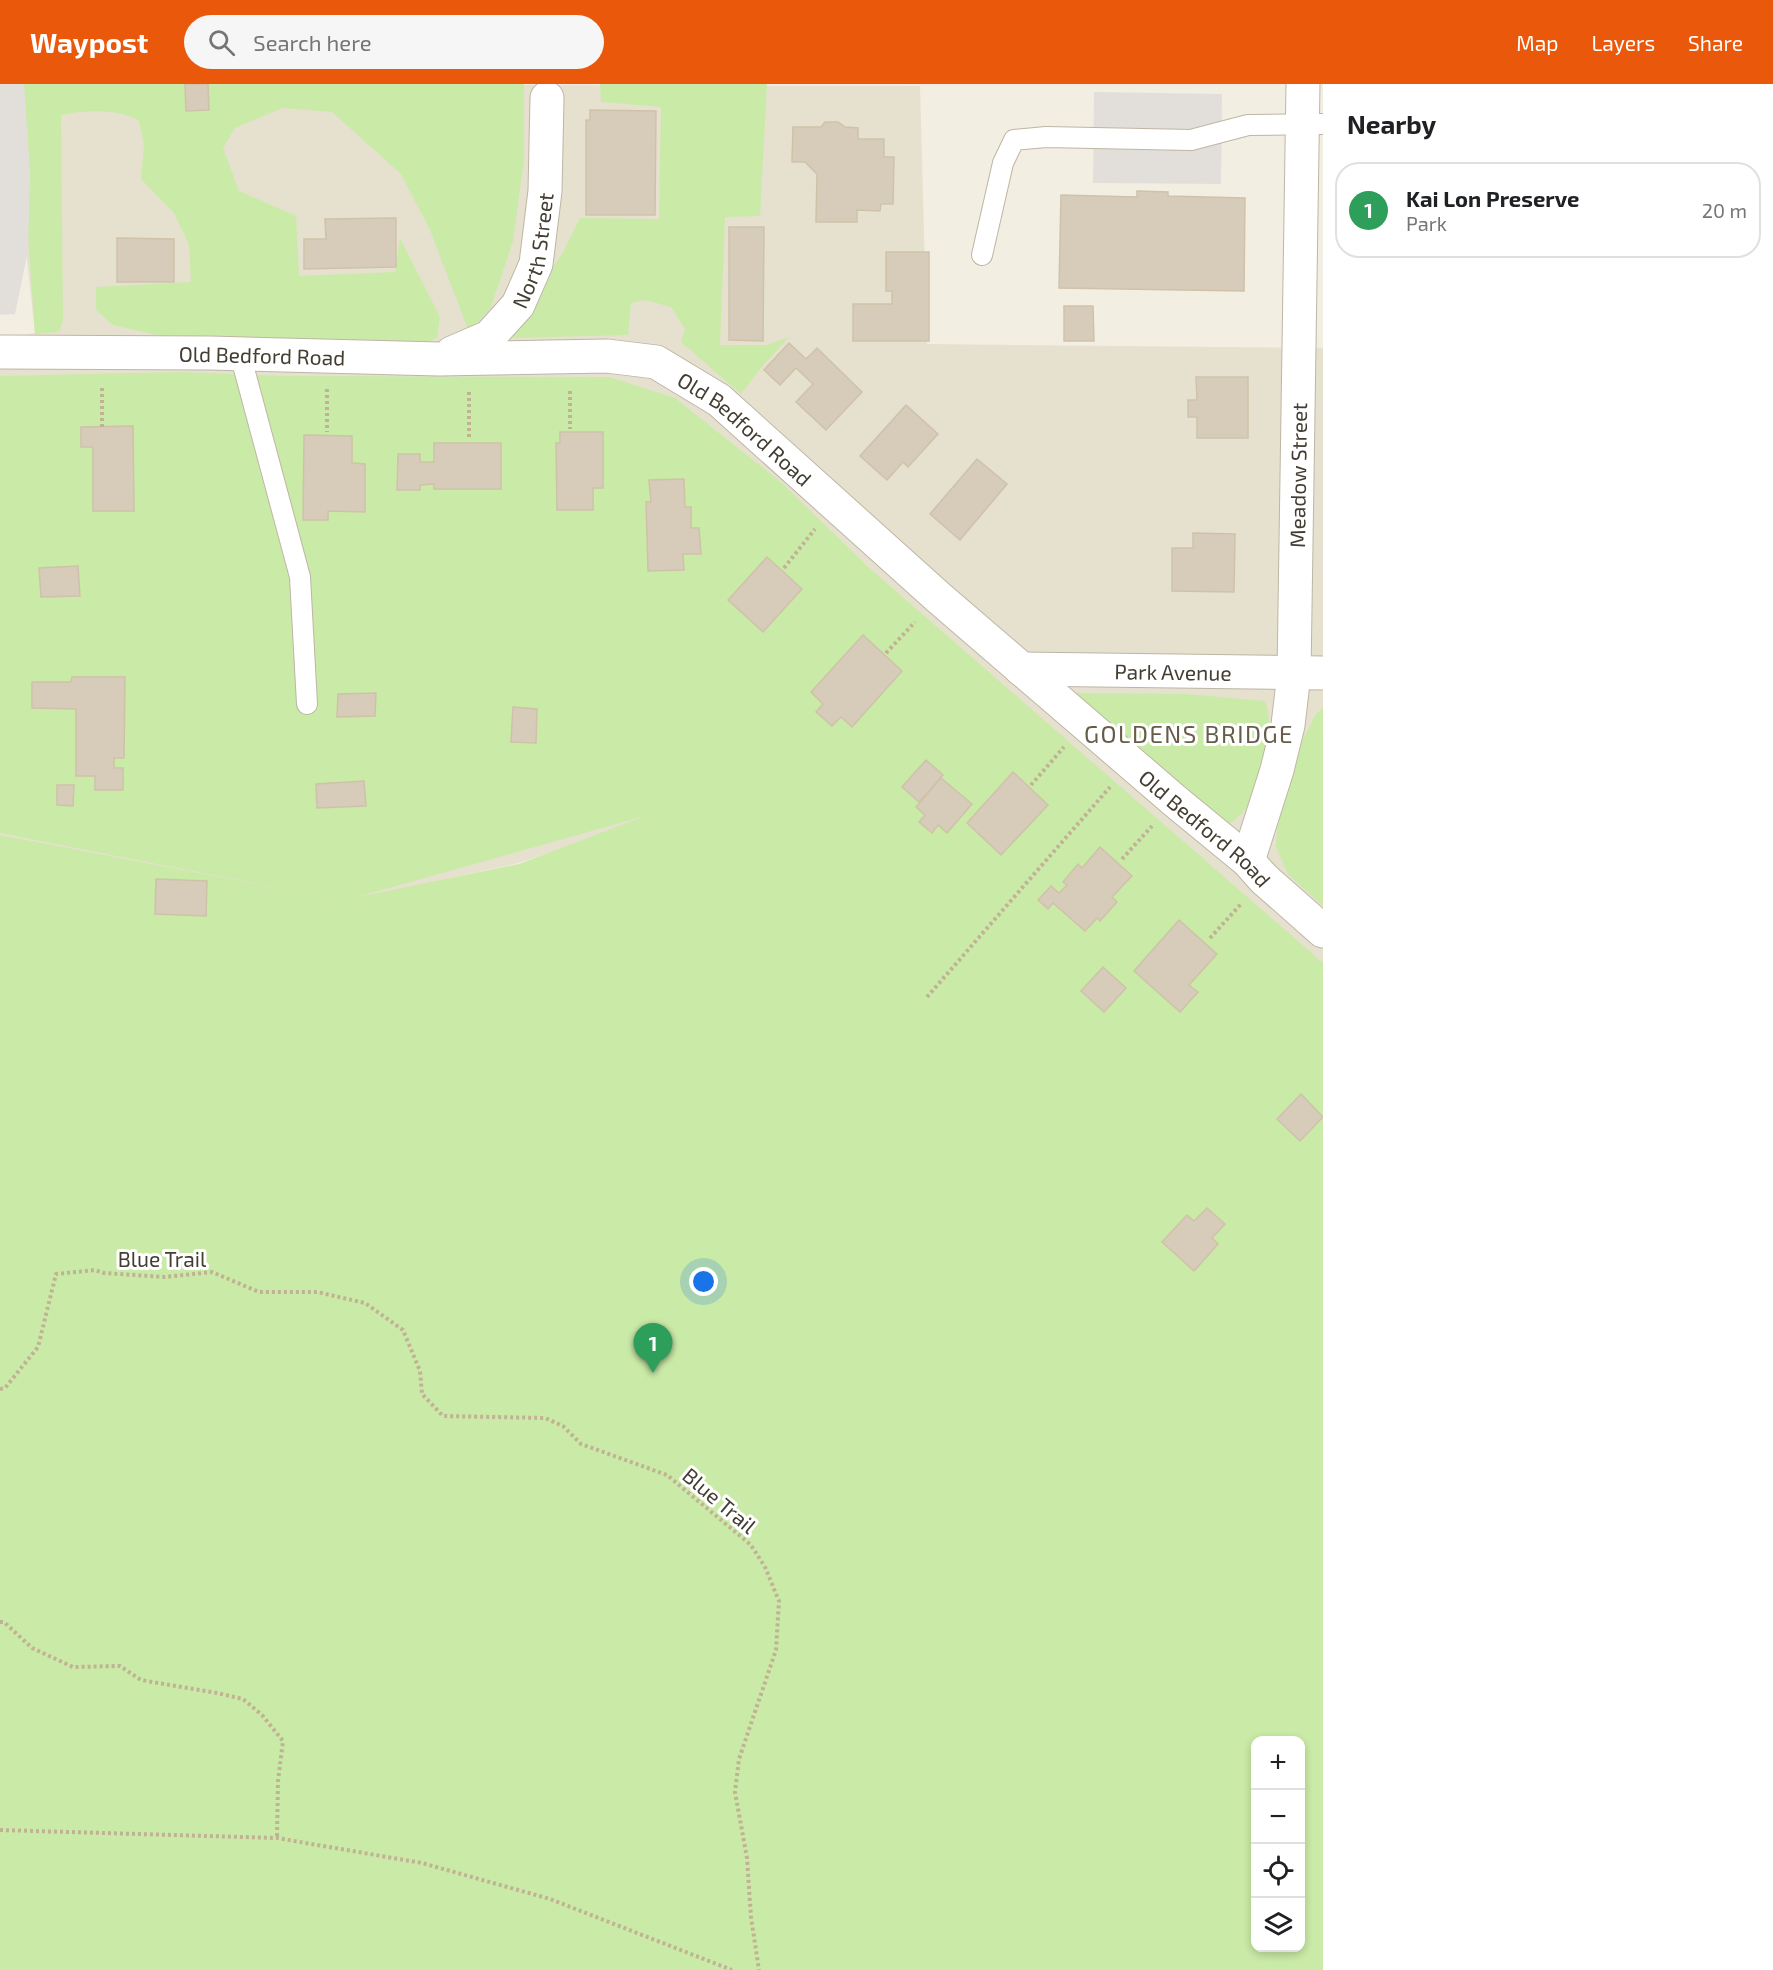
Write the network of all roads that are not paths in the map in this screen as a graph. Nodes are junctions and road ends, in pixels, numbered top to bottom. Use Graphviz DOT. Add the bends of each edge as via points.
graph roads {
  1 [pos="1303,84"];
  2 [pos="547,98"];
  3 [pos="1313,123"];
  4 [pos="982,255"];
  5 [pos="0,351"];
  6 [pos="240,354"];
  7 [pos="454,358"];
  8 [pos="1021,669"];
  9 [pos="1308,673"];
  10 [pos="307,704"];
  11 [pos="1256,870"];
  12 [pos="1323,931"];
  1 -- 3 [label="street, Meadow Street"];
  2 -- 7 [label="street, North Street" via="545,191 536,264 518,305 489,338"];
  3 -- 4 [label="lane" via="1248,125 1191,140 1014,140 1003,163"];
  3 -- 9 [label="street, Meadow Street"];
  5 -- 6 [label="street, Old Bedford Road"];
  6 -- 7 [label="street, Old Bedford Road"];
  6 -- 10 [label="lane" via="300,577"];
  7 -- 8 [label="street, Old Bedford Road" via="607,356 656,362 719,400"];
  8 -- 9 [label="street, Park Avenue"];
  8 -- 11 [label="street, Old Bedford Road"];
  9 -- 11 [label="street, Meadow Street" via="1288,725"];
  11 -- 12 [label="street, Old Bedford Road"];
}
